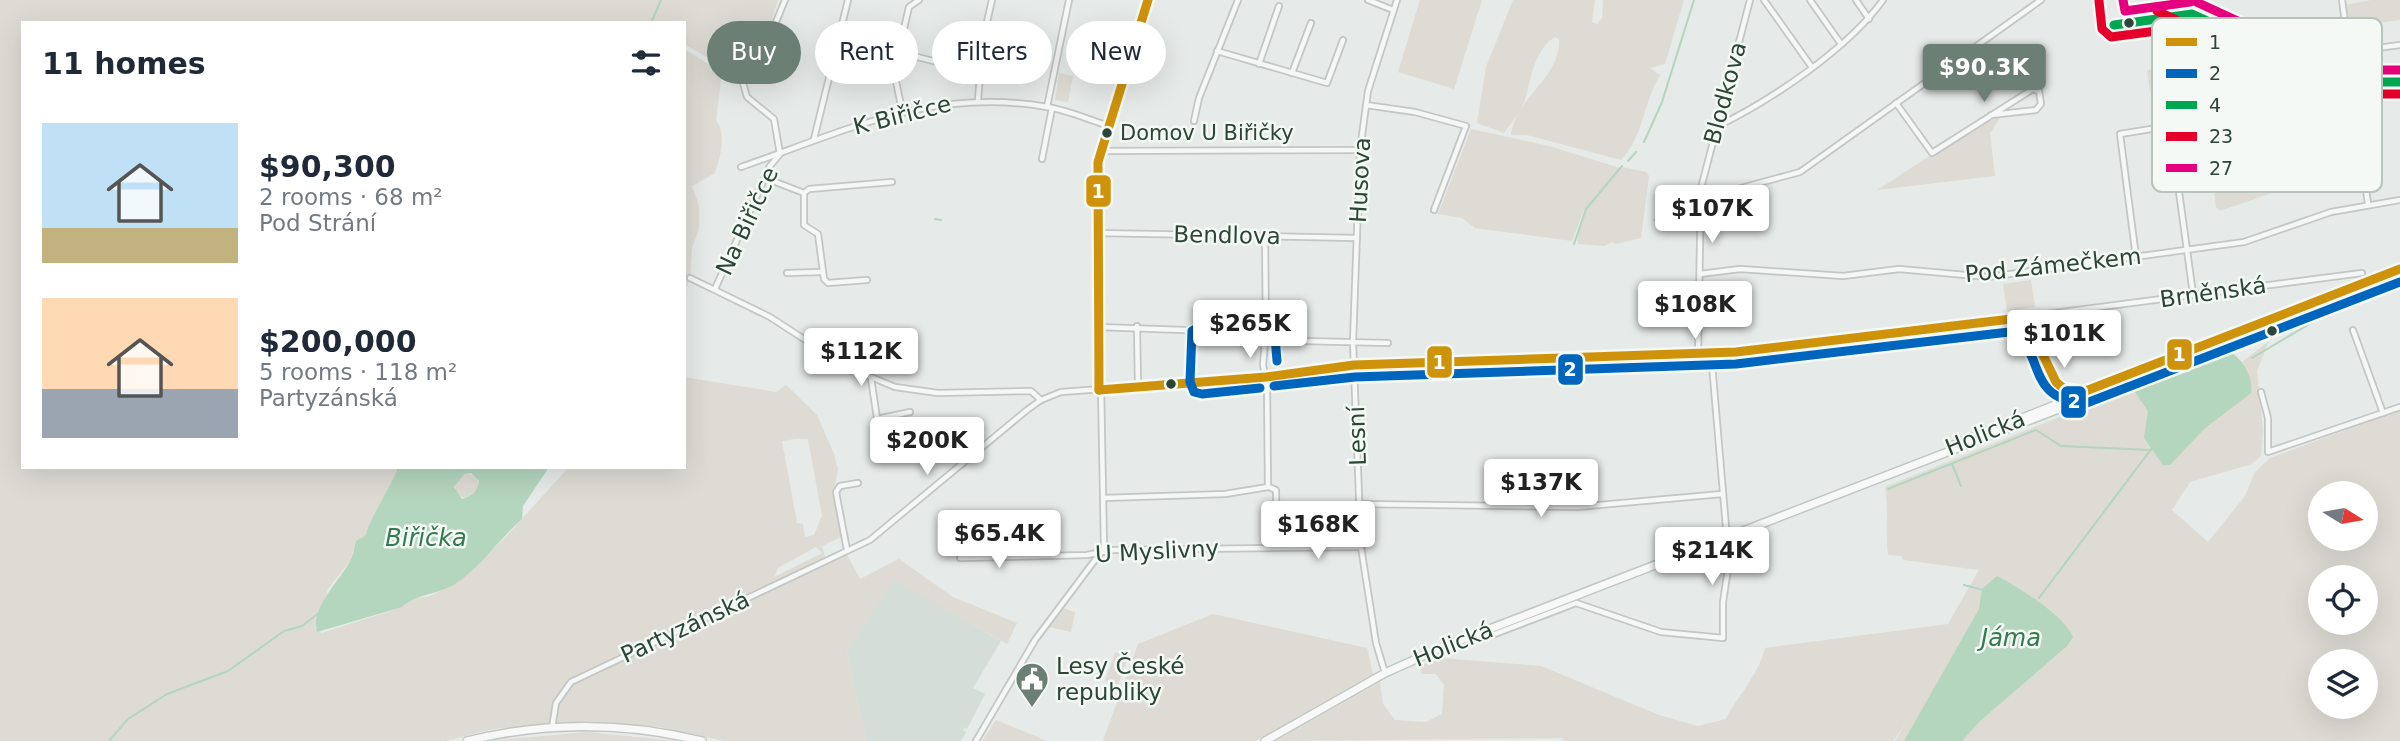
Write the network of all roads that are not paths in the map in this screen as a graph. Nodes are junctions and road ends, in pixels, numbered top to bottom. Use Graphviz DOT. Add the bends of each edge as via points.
graph roads {
  1 [pos="785,0"];
  2 [pos="848,0"];
  3 [pos="919,0"];
  4 [pos="992,0"];
  5 [pos="1069,0"];
  6 [pos="1148,0"];
  7 [pos="1238,0"];
  8 [pos="1368,0"];
  9 [pos="1397,0"];
  10 [pos="1750,0"];
  11 [pos="1764,0"];
  12 [pos="1810,0"];
  13 [pos="1856,0"];
  14 [pos="1883,0"];
  15 [pos="2041,0"];
  16 [pos="2162,0"];
  17 [pos="2342,0"];
  18 [pos="1279,6"];
  19 [pos="1393,10"];
  20 [pos="2202,18"];
  21 [pos="2344,18"];
  22 [pos="1869,19"];
  23 [pos="906,21"];
  24 [pos="1311,23"];
  25 [pos="1343,40"];
  26 [pos="1841,44"];
  27 [pos="2400,45"];
  28 [pos="2382,47"];
  29 [pos="1217,51"];
  30 [pos="1259,64"];
  31 [pos="1811,66"];
  32 [pos="1292,73"];
  33 [pos="2382,82"];
  34 [pos="2400,82"];
  35 [pos="897,84"];
  36 [pos="2400,89"];
  37 [pos="978,100"];
  38 [pos="1896,103"];
  39 [pos="1366,105"];
  40 [pos="1049,107"];
  41 [pos="902,110"];
  42 [pos="1991,115"];
  43 [pos="1194,121"];
  44 [pos="1109,126"];
  45 [pos="1715,127"];
  46 [pos="2152,129"];
  47 [pos="814,139"];
  48 [pos="1360,150"];
  49 [pos="1100,152"];
  50 [pos="780,153"];
  51 [pos="1042,159"];
  52 [pos="741,167"];
  53 [pos="765,178"];
  54 [pos="892,182"];
  55 [pos="2179,192"];
  56 [pos="2366,192"];
  57 [pos="804,193"];
  58 [pos="1701,195"];
  59 [pos="2400,200"];
  60 [pos="2368,204"];
  61 [pos="1434,210"];
  62 [pos="1097,233"];
  63 [pos="1265,235"];
  64 [pos="1357,238"];
  65 [pos="2187,251"];
  66 [pos="2136,257"];
  67 [pos="2400,269"];
  68 [pos="821,272"];
  69 [pos="2361,273"];
  70 [pos="788,274"];
  71 [pos="1700,274"];
  72 [pos="2400,277"];
  73 [pos="690,278"];
  74 [pos="867,280"];
  75 [pos="715,289"];
  76 [pos="2193,294"];
  77 [pos="2027,325"];
  78 [pos="1137,326"];
  79 [pos="1098,327"];
  80 [pos="2353,330"];
  81 [pos="1263,340"];
  82 [pos="1353,342"];
  83 [pos="1388,343"];
  84 [pos="2041,351"];
  85 [pos="1711,353"];
  86 [pos="1698,354"];
  87 [pos="1354,365"];
  88 [pos="1266,377"];
  89 [pos="871,378"];
  90 [pos="1138,386"];
  91 [pos="1100,390"];
  92 [pos="2088,392"];
  93 [pos="2261,392"];
  94 [pos="2053,395"];
  95 [pos="1041,400"];
  96 [pos="2060,403"];
  97 [pos="2071,405"];
  98 [pos="2048,407"];
  99 [pos="2400,407"];
  100 [pos="910,412"];
  101 [pos="2382,413"];
  102 [pos="877,419"];
  103 [pos="881,445"];
  104 [pos="1923,460"];
  105 [pos="858,483"];
  106 [pos="1268,487"];
  107 [pos="1722,495"];
  108 [pos="1103,498"];
  109 [pos="1359,504"];
  110 [pos="1036,521"];
  111 [pos="1728,536"];
  112 [pos="1361,547"];
  113 [pos="1277,548"];
  114 [pos="847,550"];
  115 [pos="1100,554"];
  116 [pos="1037,556"];
  117 [pos="960,558"];
  118 [pos="1478,633"];
  119 [pos="1385,673"];
  120 [pos="552,728"];
  121 [pos="467,741"];
  122 [pos="702,741"];
  123 [pos="976,741"];
  124 [pos="1265,741"];
  1 -- 50 [label="street" via="769,39 744,78 751,102 774,119"];
  2 -- 47 [label="street"];
  3 -- 23 [label="street" via="909,7"];
  4 -- 37 [label="street" via="983,39"];
  5 -- 40 [label="street"];
  6 -- 44 [label="street"];
  7 -- 29 [label="street"];
  8 -- 19 [label="street"];
  9 -- 19 [label="street, Husova"];
  10 -- 45 [label="street, Blodkova"];
  11 -- 31 [label="street"];
  12 -- 26 [label="street"];
  13 -- 22 [label="street"];
  14 -- 22 [label="street"];
  15 -- 38 [label="street"];
  16 -- 20 [label="street"];
  17 -- 21 [label="street"];
  18 -- 30 [label="street"];
  19 -- 39 [label="street, Husova"];
  22 -- 26 [label="street"];
  24 -- 32 [label="street"];
  25 -- 32 [label="street" via="1326,83"];
  26 -- 31 [label="street"];
  27 -- 28 [label="street"];
  29 -- 30 [label="street"];
  29 -- 43 [label="street"];
  30 -- 32 [label="street"];
  31 -- 45 [label="street" via="1748,111"];
  33 -- 34 [label="street"];
  34 -- 36 [label="street"];
  35 -- 41 [label="street"];
  37 -- 40 [label="street, K Biřičce"];
  37 -- 41 [label="street, K Biřičce"];
  38 -- 42 [label="street" via="1931,153"];
  38 -- 58 [label="street" via="1800,172"];
  39 -- 48 [label="street, Husova"];
  39 -- 61 [label="street" via="1466,126"];
  40 -- 44 [label="street, K Biřičce"];
  40 -- 51 [label="street"];
  41 -- 47 [label="street, K Biřičce"];
  42 -- 42 [label="street" via="2036,110 2041,104 2039,91 2033,89"];
  44 -- 49 [label="street"];
  45 -- 58 [label="street, Blodkova"];
  46 -- 66 [label="street" via="2120,134"];
  47 -- 50 [label="street, K Biřičce"];
  48 -- 49 [label="street"];
  48 -- 64 [label="street, Husova"];
  49 -- 62 [label="street"];
  50 -- 52 [label="street, K Biřičce"];
  50 -- 53 [label="street, Na Biřičce"];
  53 -- 57 [label="street"];
  53 -- 75 [label="street, Na Biřičce"];
  54 -- 57 [label="street"];
  55 -- 65 [label="street"];
  56 -- 60 [label="street"];
  57 -- 68 [label="street" via="804,225 818,234"];
  58 -- 71 [label="street, Blodkova"];
  59 -- 60 [label="street, Pod Zámečkem"];
  60 -- 65 [label="street, Pod Zámečkem" via="2244,243"];
  62 -- 63 [label="street, Bendlova"];
  62 -- 79 [label="street"];
  63 -- 64 [label="street, Bendlova"];
  63 -- 81 [label="street"];
  64 -- 82 [label="street, Husova"];
  65 -- 66 [label="street, Pod Zámečkem"];
  65 -- 76 [label="street"];
  66 -- 71 [label="street, Pod Zámečkem" via="1987,277 1899,269 1843,276 1740,269"];
  67 -- 92 [label="main road, Holická"];
  68 -- 70 [label="street"];
  68 -- 74 [label="street" via="828,283"];
  69 -- 76 [label="street, Brněnská"];
  71 -- 86 [label="street, Blodkova"];
  72 -- 97 [label="main road, Holická"];
  73 -- 75 [label="street"];
  75 -- 89 [label="street"];
  76 -- 77 [label="street, Brněnská" via="2039,315"];
  77 -- 84 [label="street"];
  77 -- 85 [label="street, Brněnská" via="2011,319"];
  78 -- 79 [label="street"];
  78 -- 81 [label="street" via="1184,330 1202,338"];
  78 -- 90 [label="street"];
  79 -- 91 [label="street"];
  80 -- 101 [label="street"];
  81 -- 82 [label="street"];
  81 -- 88 [label="street"];
  82 -- 83 [label="street"];
  82 -- 87 [label="street, Husova"];
  84 -- 92 [label="street" via="2056,382 2073,391"];
  84 -- 94 [label="street"];
  85 -- 86 [label="street, Brněnská"];
  85 -- 107 [label="street"];
  86 -- 87 [label="street, Brněnská"];
  87 -- 88 [label="street, Brněnská"];
  87 -- 109 [label="street, Lesní"];
  88 -- 90 [label="street, Brněnská"];
  88 -- 106 [label="street"];
  89 -- 95 [label="street" via="914,392 1031,391"];
  89 -- 102 [label="street"];
  90 -- 91 [label="street, Brněnská"];
  91 -- 95 [label="street, Partyzánská" via="1060,392"];
  91 -- 108 [label="street"];
  92 -- 96 [label="main road, Holická"];
  93 -- 101 [label="street" via="2268,452"];
  94 -- 96 [label="street"];
  94 -- 98 [label="street"];
  95 -- 114 [label="street, Partyzánská" via="870,540"];
  96 -- 97 [label="street"];
  96 -- 98 [label="main road, Holická"];
  97 -- 104 [label="main road, Holická"];
  98 -- 104 [label="main road, Holická"];
  99 -- 101 [label="street"];
  100 -- 102 [label="street"];
  102 -- 103 [label="street"];
  104 -- 111 [label="main road, Holická"];
  105 -- 114 [label="street" via="840,486 836,492"];
  106 -- 108 [label="street" via="1225,494"];
  106 -- 113 [label="street" via="1276,490"];
  107 -- 109 [label="street" via="1577,507"];
  107 -- 111 [label="street"];
  108 -- 115 [label="street"];
  109 -- 112 [label="street, Lesní"];
  110 -- 116 [label="street"];
  111 -- 118 [label="main road, Holická"];
  111 -- 118 [label="street" via="1723,638 1670,634 1576,603 1482,639"];
  112 -- 113 [label="street, U Myslivny"];
  112 -- 119 [label="street, Lesní"];
  113 -- 115 [label="street, U Myslivny" via="1113,550"];
  114 -- 120 [label="street, Partyzánská" via="576,679 559,696"];
  115 -- 116 [label="street, U Myslivny"];
  115 -- 123 [label="street" via="1035,640"];
  116 -- 117 [label="street, U Myslivny"];
  118 -- 119 [label="main road, Holická"];
  119 -- 124 [label="main road, Holická"];
  120 -- 121 [label="main road"];
  120 -- 122 [label="main road" via="636,729"];
}
